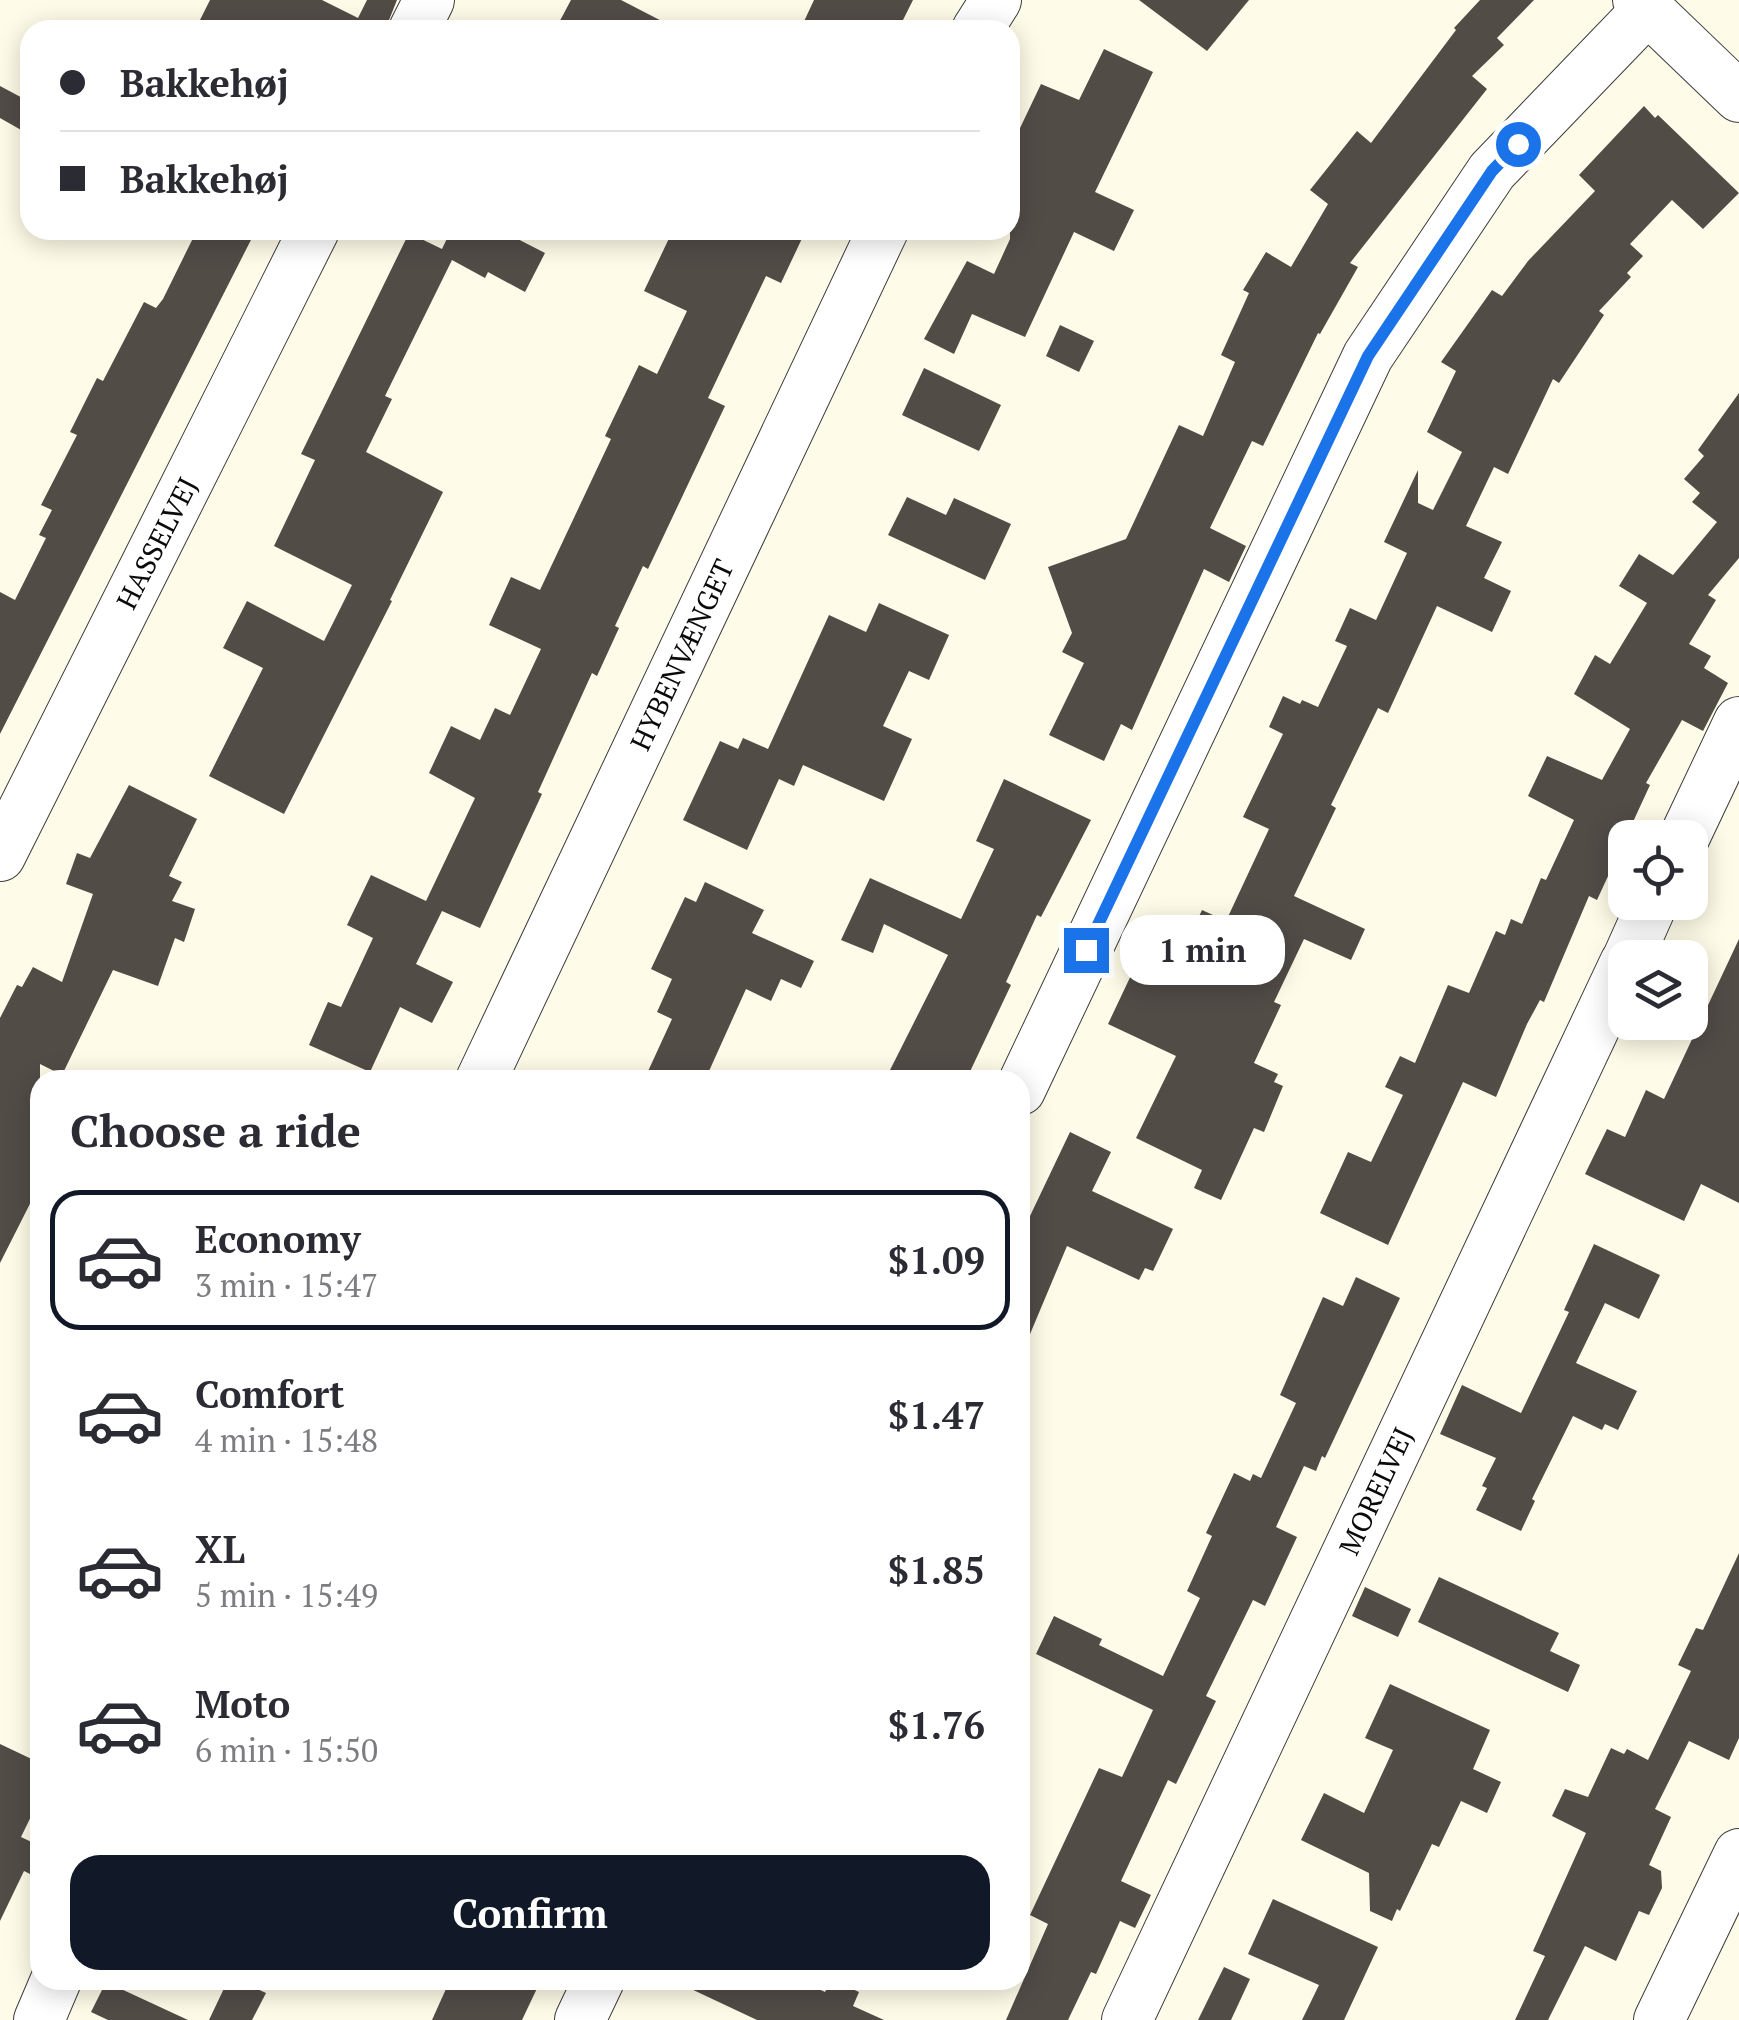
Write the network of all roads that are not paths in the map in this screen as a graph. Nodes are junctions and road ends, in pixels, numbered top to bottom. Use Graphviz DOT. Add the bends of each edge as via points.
graph roads {
  1 [pos="1643,5"];
  2 [pos="1739,97"];
  3 [pos="309,240"];
  4 [pos="878,240"];
  5 [pos="1739,722"];
  6 [pos="1693,820"];
  7 [pos="0,856"];
  8 [pos="1608,998"];
  9 [pos="486,1070"];
  10 [pos="1029,1070"];
  11 [pos="1739,1854"];
  12 [pos="52,1990"];
  13 [pos="594,1990"];
  14 [pos="39,2020"];
  15 [pos="580,2020"];
  16 [pos="1128,2020"];
  17 [pos="1660,2020"];
  1 -- 2 [label="street"];
  1 -- 10 [label="street" via="1492,171 1368,356"];
  3 -- 7 [label="street, HASSELVEJ"];
  4 -- 9 [label="street, HYBENVÆNGET"];
  5 -- 6 [label="street"];
  8 -- 16 [label="street, MORELVEJ"];
  11 -- 17 [label="street"];
  12 -- 14 [label="street"];
  13 -- 15 [label="street"];
}
